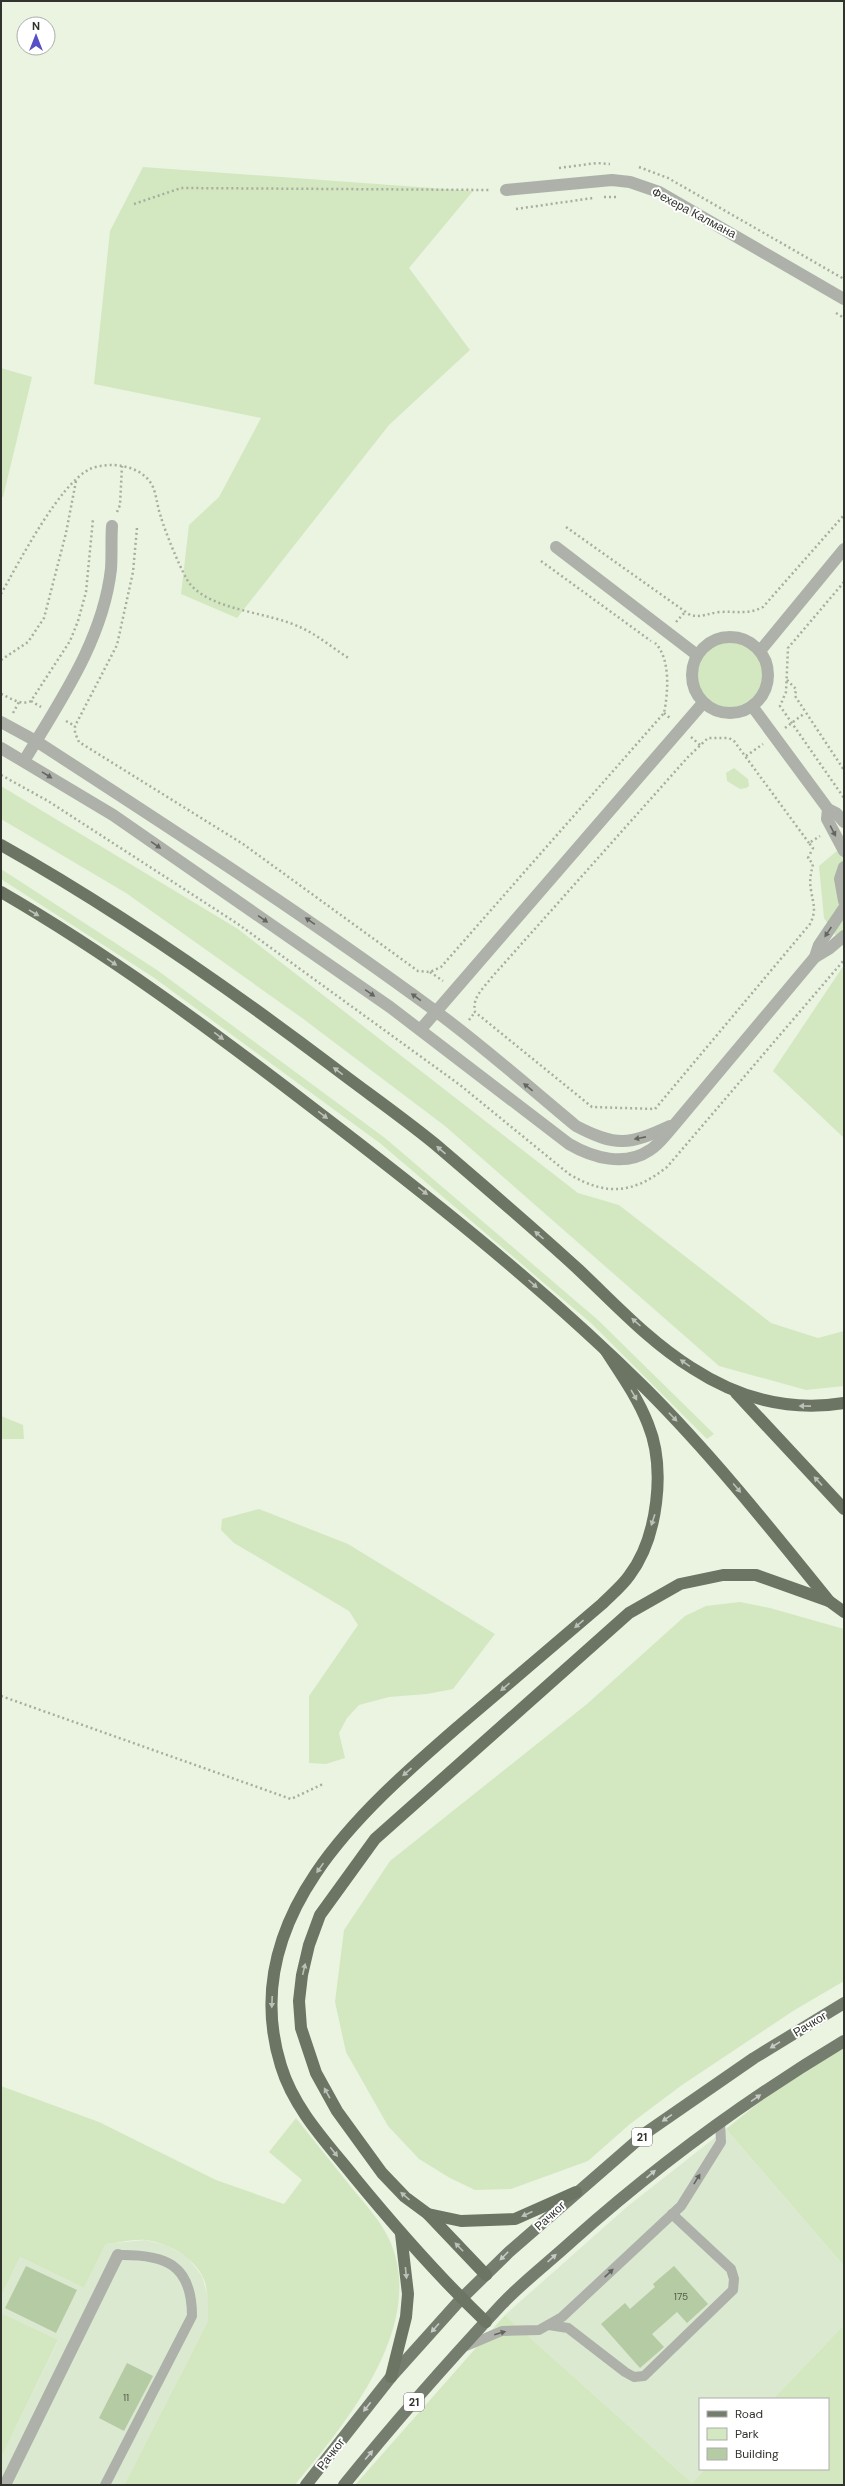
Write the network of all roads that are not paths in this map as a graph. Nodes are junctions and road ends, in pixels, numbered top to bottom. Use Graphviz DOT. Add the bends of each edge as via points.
graph roads {
  1 [pos="506,190"];
  2 [pos="844,299"];
  3 [pos="112,526"];
  4 [pos="556,546"];
  5 [pos="844,549"];
  6 [pos="760,651"];
  7 [pos="697,655"];
  8 [pos="703,703"];
  9 [pos="752,706"];
  10 [pos="1,722"];
  11 [pos="36,741"];
  12 [pos="1,748"];
  13 [pos="24,761"];
  14 [pos="828,809"];
  15 [pos="844,822"];
  16 [pos="1,845"];
  17 [pos="844,851"];
  18 [pos="844,867"];
  19 [pos="1,892"];
  20 [pos="844,901"];
  21 [pos="844,908"];
  22 [pos="844,936"];
  23 [pos="815,957"];
  24 [pos="436,1012"];
  25 [pos="421,1029"];
  26 [pos="676,1123"];
  27 [pos="606,1350"];
  28 [pos="735,1392"];
  29 [pos="844,1403"];
  30 [pos="844,1509"];
  31 [pos="829,1601"];
  32 [pos="844,1612"];
  33 [pos="844,2003"];
  34 [pos="844,2041"];
  35 [pos="720,2122"];
  36 [pos="576,2192"];
  37 [pos="428,2214"];
  38 [pos="672,2214"];
  39 [pos="401,2234"];
  40 [pos="118,2255"];
  41 [pos="486,2274"];
  42 [pos="461,2299"];
  43 [pos="486,2322"];
  44 [pos="549,2325"];
  45 [pos="464,2347"];
  46 [pos="391,2377"];
  47 [pos="5,2485"];
  48 [pos="106,2485"];
  49 [pos="306,2485"];
  50 [pos="344,2485"];
  1 -- 2 [label="street, Фехера Калмана" via="612,180 637,184 666,196"];
  3 -- 11 [label="street" via="111,569 95,634"];
  4 -- 7 [label="street"];
  5 -- 6 [label="street"];
  6 -- 7 [label="street" via="751,642 740,637 728,636 705,645"];
  6 -- 9 [label="street" via="769,674 761,698"];
  7 -- 8 [label="street" via="692,667 692,680"];
  8 -- 9 [label="street" via="714,710 727,713 740,712"];
  8 -- 24 [label="street"];
  9 -- 14 [label="street"];
  10 -- 11 [label="street"];
  11 -- 13 [label="street"];
  24 -- 11 [label="street, one-way" via="271,894"];
  12 -- 13 [label="street"];
  13 -- 25 [label="street, one-way" via="113,815"];
  14 -- 15 [label="street"];
  14 -- 17 [label="street, one-way" via="827,819"];
  28 -- 16 [label="highway, one-way" via="691,1368 664,1349 563,1256 433,1143 240,997 125,920"];
  18 -- 20 [label="street" via="840,879"];
  19 -- 27 [label="highway, one-way" via="80,940 195,1018 424,1192 522,1274"];
  21 -- 23 [label="street, one-way" via="819,945"];
  22 -- 23 [label="street"];
  23 -- 26 [label="street"];
  24 -- 25 [label="street"];
  26 -- 24 [label="street, one-way" via="647,1137 622,1142 602,1139 576,1126"];
  25 -- 26 [label="street" via="582,1152 607,1159 636,1157 651,1150"];
  27 -- 31 [label="highway, one-way" via="712,1458"];
  27 -- 39 [label="highway, one-way" via="640,1406 649,1426 658,1483 656,1511 644,1546 630,1575 602,1604 382,1794 348,1830 306,1889 291,1915 274,1970 272,2017 275,2041 281,2067 293,2092 309,2122"];
  29 -- 28 [label="highway, one-way" via="796,1406"];
  30 -- 28 [label="highway, one-way"];
  31 -- 32 [label="highway"];
  37 -- 31 [label="highway, one-way" via="382,2173 337,2111 316,2073 301,2028 299,2002 307,1952 320,1915 375,1839 628,1614 680,1584 723,1575 756,1575"];
  33 -- 36 [label="main road, Рачког / 21, one-way" via="754,2058 658,2124"];
  35 -- 34 [label="main road, 21, one-way"];
  38 -- 35 [label="lane, one-way" via="681,2206 721,2142"];
  43 -- 35 [label="main road, 21, one-way" via="595,2220"];
  36 -- 37 [label="highway, one-way" via="515,2219 461,2221"];
  36 -- 41 [label="main road, Рачког / 21, one-way"];
  41 -- 37 [label="highway, one-way"];
  44 -- 38 [label="lane, one-way" via="562,2317"];
  38 -- 44 [label="lane" via="731,2270 734,2279 733,2290 644,2376 634,2377 625,2372 568,2328"];
  39 -- 42 [label="highway"];
  39 -- 46 [label="highway, one-way" via="408,2294 406,2317"];
  40 -- 47 [label="street"];
  40 -- 48 [label="lane" via="143,2254 163,2259 178,2268 187,2281 192,2298 192,2316"];
  41 -- 42 [label="main road, Рачког / 21"];
  42 -- 43 [label="highway"];
  42 -- 46 [label="main road, Рачког / 21, one-way"];
  43 -- 45 [label="main road, 21"];
  45 -- 44 [label="lane, one-way" via="502,2331 540,2330"];
  50 -- 45 [label="main road, 21, one-way"];
  46 -- 49 [label="main road, Рачког / 21, one-way"];
}
